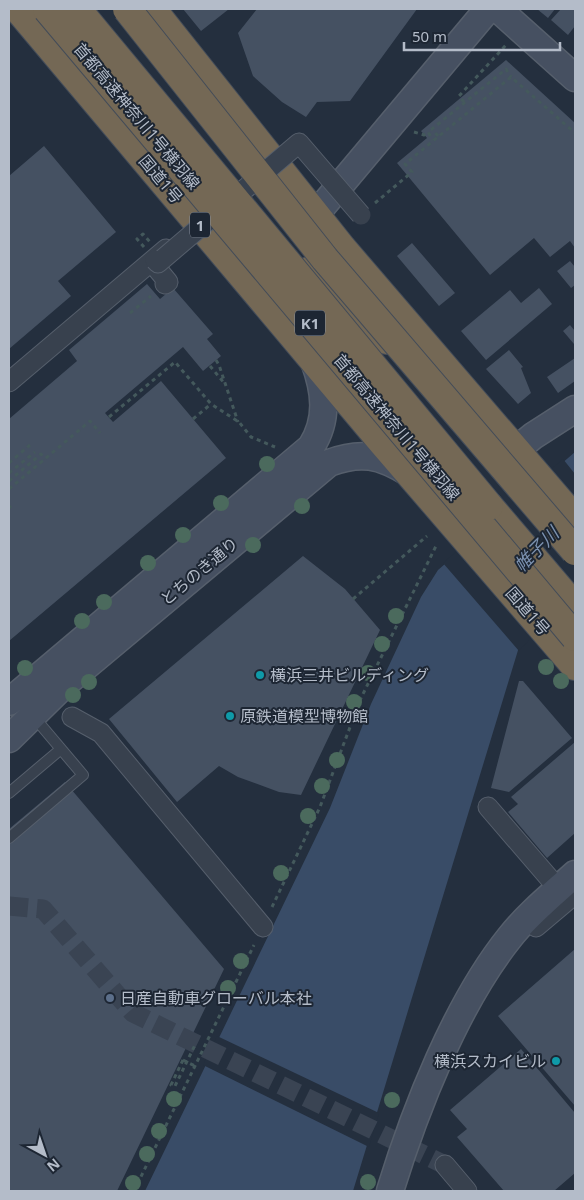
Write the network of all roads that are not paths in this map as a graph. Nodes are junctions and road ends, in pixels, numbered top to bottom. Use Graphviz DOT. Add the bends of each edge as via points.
graph roads {
  1 [pos="18,9"];
  2 [pos="47,9"];
  3 [pos="60,9"];
  4 [pos="77,9"];
  5 [pos="93,9"];
  6 [pos="120,9"];
  7 [pos="127,9"];
  8 [pos="152,9"];
  9 [pos="488,9"];
  10 [pos="498,9"];
  11 [pos="575,78"];
  12 [pos="316,214"];
  13 [pos="361,215"];
  14 [pos="170,246"];
  15 [pos="160,289"];
  16 [pos="314,361"];
  17 [pos="9,382"];
  18 [pos="467,393"];
  19 [pos="575,409"];
  20 [pos="382,442"];
  21 [pos="516,450"];
  22 [pos="300,458"];
  23 [pos="409,473"];
  24 [pos="575,519"];
  25 [pos="575,550"];
  26 [pos="575,597"];
  27 [pos="575,637"];
  28 [pos="575,666"];
  29 [pos="9,702"];
  30 [pos="33,716"];
  31 [pos="72,718"];
  32 [pos="9,739"];
  33 [pos="61,749"];
  34 [pos="9,793"];
  35 [pos="488,807"];
  36 [pos="9,838"];
  37 [pos="567,882"];
  38 [pos="263,927"];
  39 [pos="445,1166"];
  40 [pos="461,1189"];
  41 [pos="390,1191"];
  1 -- 16 [label="highway, 国道1号 / 1"];
  2 -- 27 [label="highway, 首都高速神奈川1号横羽線 / K1, bridge"];
  3 -- 20 [label="highway, 国道1号 / 1" via="304,304"];
  4 -- 26 [label="highway, bridge"];
  5 -- 18 [label="highway" via="319,282 398,350"];
  6 -- 26 [label="highway" via="276,222"];
  7 -- 25 [label="highway, bridge" via="325,258"];
  8 -- 12 [label="highway"];
  9 -- 12 [label="street"];
  10 -- 11 [label="street"];
  12 -- 18 [label="highway"];
  13 -- 15 [label="street, bridge" via="300,143 156,261 154,265 168,282"];
  14 -- 17 [label="street"];
  16 -- 20 [label="highway, 国道1号 / 1"];
  16 -- 22 [label="street, とちのき通り" via="321,380 324,417 319,435"];
  18 -- 21 [label="highway"];
  19 -- 21 [label="street"];
  20 -- 23 [label="highway, 国道1号 / 1"];
  21 -- 24 [label="highway"];
  22 -- 23 [label="street, とちのき通り" via="329,463 365,455"];
  22 -- 29 [label="street, とちのき通り"];
  22 -- 30 [label="street, とちのき通り"];
  23 -- 28 [label="highway, 国道1号 / 1"];
  30 -- 32 [label="street, とちのき通り"];
  30 -- 33 [label="lane"];
  31 -- 38 [label="street" via="101,733"];
  33 -- 34 [label="lane"];
  33 -- 36 [label="lane" via="83,775"];
  35 -- 37 [label="street"];
  37 -- 41 [label="street" via="510,937 472,993 438,1064"];
  39 -- 40 [label="street"];
}
